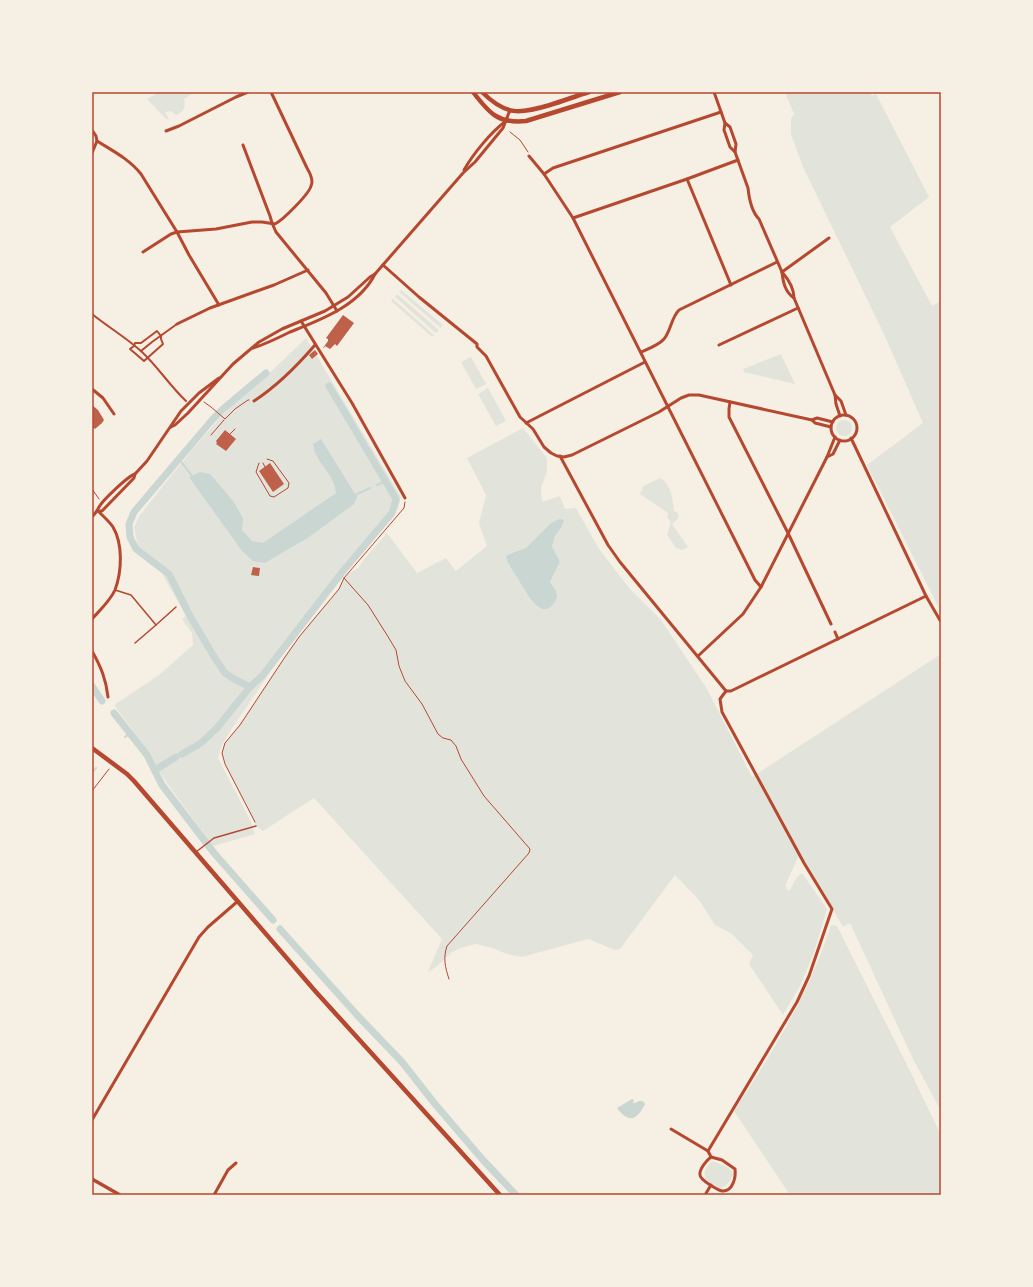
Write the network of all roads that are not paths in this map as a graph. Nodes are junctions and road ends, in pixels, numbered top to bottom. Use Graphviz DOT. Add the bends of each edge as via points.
graph roads {
  1 [pos="234,92"];
  2 [pos="248,92"];
  3 [pos="271,92"];
  4 [pos="473,92"];
  5 [pos="482,92"];
  6 [pos="589,92"];
  7 [pos="620,92"];
  8 [pos="714,92"];
  9 [pos="236,97"];
  10 [pos="510,110"];
  11 [pos="721,112"];
  12 [pos="506,121"];
  13 [pos="725,123"];
  14 [pos="92,130"];
  15 [pos="166,131"];
  16 [pos="97,141"];
  17 [pos="243,145"];
  18 [pos="735,152"];
  19 [pos="92,153"];
  20 [pos="529,156"];
  21 [pos="738,160"];
  22 [pos="544,174"];
  23 [pos="687,179"];
  24 [pos="573,218"];
  25 [pos="272,224"];
  26 [pos="177,232"];
  27 [pos="829,238"];
  28 [pos="143,252"];
  29 [pos="777,262"];
  30 [pos="383,265"];
  31 [pos="308,270"];
  32 [pos="782,272"];
  33 [pos="374,274"];
  34 [pos="730,285"];
  35 [pos="794,298"];
  36 [pos="219,305"];
  37 [pos="334,306"];
  38 [pos="798,308"];
  39 [pos="337,311"];
  40 [pos="92,314"];
  41 [pos="301,321"];
  42 [pos="177,324"];
  43 [pos="304,326"];
  44 [pos="161,336"];
  45 [pos="315,345"];
  46 [pos="719,345"];
  47 [pos="134,346"];
  48 [pos="253,348"];
  49 [pos="141,351"];
  50 [pos="641,352"];
  51 [pos="147,358"];
  52 [pos="645,362"];
  53 [pos="221,376"];
  54 [pos="92,389"];
  55 [pos="835,396"];
  56 [pos="186,401"];
  57 [pos="254,401"];
  58 [pos="730,402"];
  59 [pos="668,407"];
  60 [pos="114,414"];
  61 [pos="846,415"];
  62 [pos="840,416"];
  63 [pos="812,420"];
  64 [pos="526,422"];
  65 [pos="832,422"];
  66 [pos="171,427"];
  67 [pos="831,427"];
  68 [pos="835,437"];
  69 [pos="851,438"];
  70 [pos="840,440"];
  71 [pos="560,456"];
  72 [pos="827,457"];
  73 [pos="405,498"];
  74 [pos="98,511"];
  75 [pos="92,517"];
  76 [pos="788,533"];
  77 [pos="761,587"];
  78 [pos="115,590"];
  79 [pos="926,596"];
  80 [pos="176,607"];
  81 [pos="92,619"];
  82 [pos="941,622"];
  83 [pos="831,624"];
  84 [pos="156,625"];
  85 [pos="835,632"];
  86 [pos="838,639"];
  87 [pos="135,643"];
  88 [pos="92,651"];
  89 [pos="698,656"];
  90 [pos="726,691"];
  91 [pos="108,697"];
  92 [pos="92,748"];
  93 [pos="256,826"];
  94 [pos="196,852"];
  95 [pos="238,901"];
  96 [pos="92,1120"];
  97 [pos="671,1129"];
  98 [pos="708,1151"];
  99 [pos="711,1157"];
  100 [pos="236,1163"];
  101 [pos="92,1179"];
  102 [pos="711,1186"];
  103 [pos="120,1195"];
  104 [pos="214,1195"];
  105 [pos="500,1195"];
  106 [pos="705,1195"];
  1 -- 9 [label="street"];
  2 -- 9 [label="street"];
  3 -- 25 [label="street" via="310,174 312,184 288,213"];
  4 -- 12 [label="main road" via="492,113"];
  5 -- 10 [label="main road" via="496,104"];
  6 -- 10 [label="main road" via="533,110"];
  7 -- 12 [label="main road" via="526,121"];
  8 -- 11 [label="street"];
  9 -- 15 [label="street"];
  10 -- 12 [label="street"];
  11 -- 13 [label="street"];
  11 -- 22 [label="street" via="553,168"];
  12 -- 30 [label="street" via="475,162"];
  13 -- 18 [label="street" via="724,130 730,147"];
  13 -- 18 [label="street" via="730,127 735,140"];
  14 -- 16 [label="street"];
  16 -- 19 [label="street"];
  16 -- 26 [label="street" via="124,157 141,174"];
  17 -- 25 [label="street"];
  18 -- 21 [label="street"];
  20 -- 22 [label="street"];
  21 -- 23 [label="street"];
  21 -- 29 [label="street" via="756,215"];
  22 -- 24 [label="street"];
  23 -- 24 [label="street"];
  23 -- 34 [label="street"];
  24 -- 50 [label="street"];
  25 -- 26 [label="street" via="252,222 216,229"];
  25 -- 31 [label="street"];
  26 -- 28 [label="street"];
  26 -- 36 [label="street"];
  27 -- 32 [label="street"];
  29 -- 32 [label="street"];
  29 -- 34 [label="street"];
  30 -- 33 [label="street"];
  30 -- 64 [label="street" via="477,344 520,417"];
  31 -- 36 [label="street"];
  31 -- 37 [label="street"];
  32 -- 35 [label="street" via="792,286"];
  32 -- 35 [label="street" via="783,282"];
  33 -- 37 [label="street"];
  33 -- 39 [label="street" via="371,281 353,300"];
  34 -- 50 [label="street" via="679,310 664,339"];
  35 -- 38 [label="street"];
  36 -- 42 [label="street"];
  37 -- 39 [label="street"];
  37 -- 41 [label="street"];
  38 -- 46 [label="street"];
  38 -- 55 [label="street"];
  39 -- 43 [label="street"];
  40 -- 47 [label="street"];
  41 -- 43 [label="street"];
  41 -- 48 [label="street" via="266,337"];
  42 -- 44 [label="street"];
  43 -- 45 [label="street"];
  43 -- 48 [label="street"];
  44 -- 47 [label="street" via="157,332 141,343 135,343"];
  44 -- 49 [label="street"];
  44 -- 51 [label="street" via="164,344"];
  45 -- 57 [label="street" via="291,372"];
  45 -- 73 [label="street"];
  47 -- 49 [label="street"];
  47 -- 51 [label="street" via="130,349 144,361"];
  48 -- 53 [label="street"];
  49 -- 51 [label="street"];
  50 -- 52 [label="street"];
  51 -- 56 [label="street"];
  52 -- 59 [label="street"];
  52 -- 64 [label="street"];
  53 -- 66 [label="street" via="188,413"];
  53 -- 66 [label="street" via="193,399"];
  54 -- 60 [label="street" via="103,398"];
  55 -- 61 [label="street" via="841,400"];
  55 -- 62 [label="street"];
  58 -- 59 [label="street" via="694,394 681,398"];
  58 -- 63 [label="street"];
  58 -- 76 [label="street" via="729,417"];
  59 -- 71 [label="street" via="572,455"];
  59 -- 77 [label="street" via="755,580"];
  61 -- 62 [label="street"];
  61 -- 69 [label="street" via="853,418 857,426"];
  62 -- 65 [label="street"];
  63 -- 65 [label="street" via="817,418"];
  63 -- 67 [label="street"];
  64 -- 71 [label="street" via="545,448"];
  65 -- 67 [label="street"];
  66 -- 74 [label="street" via="136,474 131,475 120,485"];
  67 -- 68 [label="street"];
  68 -- 70 [label="street"];
  68 -- 72 [label="street"];
  69 -- 70 [label="street"];
  69 -- 79 [label="street"];
  70 -- 72 [label="street" via="833,454"];
  71 -- 89 [label="street" via="608,545"];
  72 -- 76 [label="street"];
  74 -- 75 [label="street"];
  74 -- 78 [label="street" via="112,526 120,551 120,571"];
  76 -- 77 [label="street"];
  76 -- 83 [label="street"];
  77 -- 89 [label="street" via="740,618"];
  78 -- 81 [label="street"];
  78 -- 84 [label="lane" via="131,596"];
  79 -- 82 [label="street"];
  79 -- 86 [label="street"];
  80 -- 84 [label="lane"];
  84 -- 87 [label="lane"];
  85 -- 86 [label="street"];
  86 -- 90 [label="street" via="731,691"];
  88 -- 91 [label="street" via="107,683"];
  89 -- 90 [label="street"];
  90 -- 98 [label="street" via="720,699 722,712 832,910 797,1002"];
  92 -- 94 [label="main road" via="127,774"];
  93 -- 94 [label="lane" via="214,838"];
  94 -- 95 [label="main road"];
  95 -- 96 [label="street" via="199,936"];
  95 -- 105 [label="main road" via="316,992"];
  97 -- 98 [label="street"];
  98 -- 99 [label="street"];
  99 -- 102 [label="street" via="705,1163 700,1176"];
  99 -- 102 [label="street" via="732,1166 736,1174 726,1191"];
  100 -- 104 [label="street" via="228,1170"];
  101 -- 103 [label="street"];
  102 -- 106 [label="street"];
}
